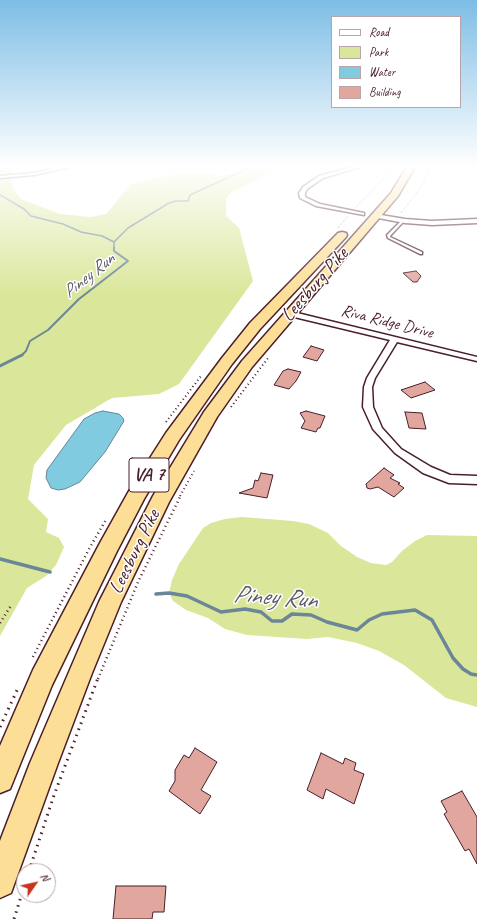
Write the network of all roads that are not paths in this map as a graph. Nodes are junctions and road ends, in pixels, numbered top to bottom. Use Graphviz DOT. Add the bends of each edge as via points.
graph roads {
  1 [pos="344,210"];
  2 [pos="368,210"];
  3 [pos="372,210"];
  4 [pos="364,213"];
  5 [pos="403,221"];
  6 [pos="477,221"];
  7 [pos="421,252"];
  8 [pos="289,313"];
  9 [pos="394,340"];
  10 [pos="477,359"];
  11 [pos="477,480"];
  12 [pos="0,778"];
  13 [pos="0,882"];
  1 -- 4 [label="street"];
  2 -- 4 [label="highway, Leesburg Pike / VA 7"];
  3 -- 4 [label="highway" via="371,214"];
  4 -- 5 [label="street"];
  4 -- 8 [label="highway, Leesburg Pike / VA 7"];
  4 -- 12 [label="highway, Leesburg Pike / VA 7" via="251,332 219,371 172,437 103,555 42,679"];
  5 -- 6 [label="street"];
  5 -- 7 [label="lane" via="388,236 389,238"];
  8 -- 9 [label="street, Riva Ridge Drive"];
  8 -- 13 [label="highway, Leesburg Pike / VA 7" via="259,348 210,416 160,501 110,602 80,673"];
  9 -- 10 [label="street, Riva Ridge Drive"];
  9 -- 11 [label="street" via="371,378 368,388 368,407 378,429 398,451 427,470 449,479"];
}
